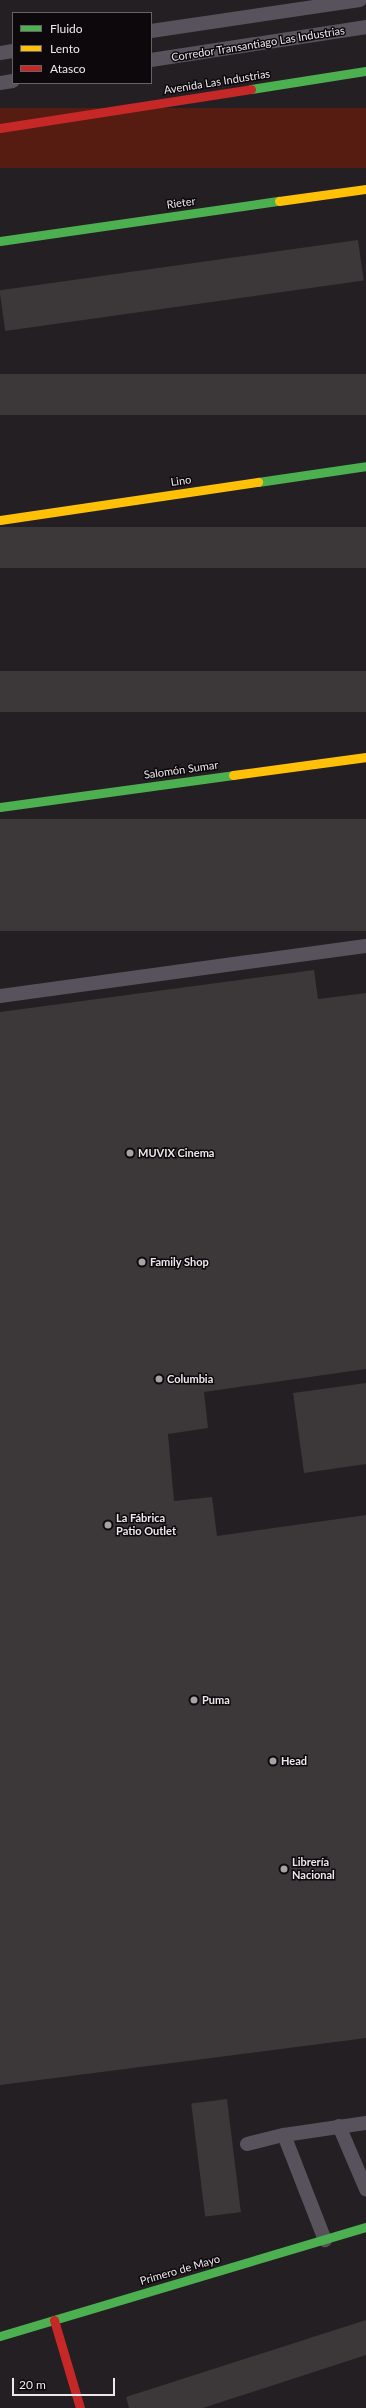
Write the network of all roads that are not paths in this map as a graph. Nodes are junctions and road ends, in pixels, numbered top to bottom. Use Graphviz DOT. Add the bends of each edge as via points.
graph roads {
  1 [pos="360,0"];
  2 [pos="366,27"];
  3 [pos="152,31"];
  4 [pos="12,51"];
  5 [pos="0,53"];
  6 [pos="152,60"];
  7 [pos="366,72"];
  8 [pos="12,81"];
  9 [pos="0,83"];
  10 [pos="0,128"];
  11 [pos="366,189"];
  12 [pos="0,241"];
  13 [pos="366,466"];
  14 [pos="0,520"];
  15 [pos="366,757"];
  16 [pos="0,807"];
  17 [pos="366,946"];
  18 [pos="0,996"];
  19 [pos="366,2122"];
  20 [pos="339,2126"];
  21 [pos="284,2135"];
  22 [pos="247,2144"];
  23 [pos="366,2189"];
  24 [pos="366,2227"];
  25 [pos="324,2240"];
  26 [pos="54,2320"];
  27 [pos="0,2336"];
  28 [pos="80,2408"];
  1 -- 3 [label="lane"];
  2 -- 6 [label="lane, Corredor Transantiago Las Industrias"];
  4 -- 5 [label="lane"];
  7 -- 10 [label="street, Avenida Las Industrias"];
  8 -- 9 [label="lane"];
  11 -- 12 [label="street, Rieter"];
  13 -- 14 [label="street, Lino"];
  15 -- 16 [label="street, Salomón Sumar"];
  17 -- 18 [label="lane"];
  19 -- 20 [label="lane"];
  20 -- 21 [label="lane"];
  20 -- 23 [label="lane"];
  21 -- 22 [label="lane"];
  21 -- 25 [label="lane"];
  24 -- 25 [label="street, Primero de Mayo"];
  25 -- 26 [label="street, Primero de Mayo"];
  26 -- 27 [label="street, Primero de Mayo"];
  26 -- 28 [label="street"];
}
